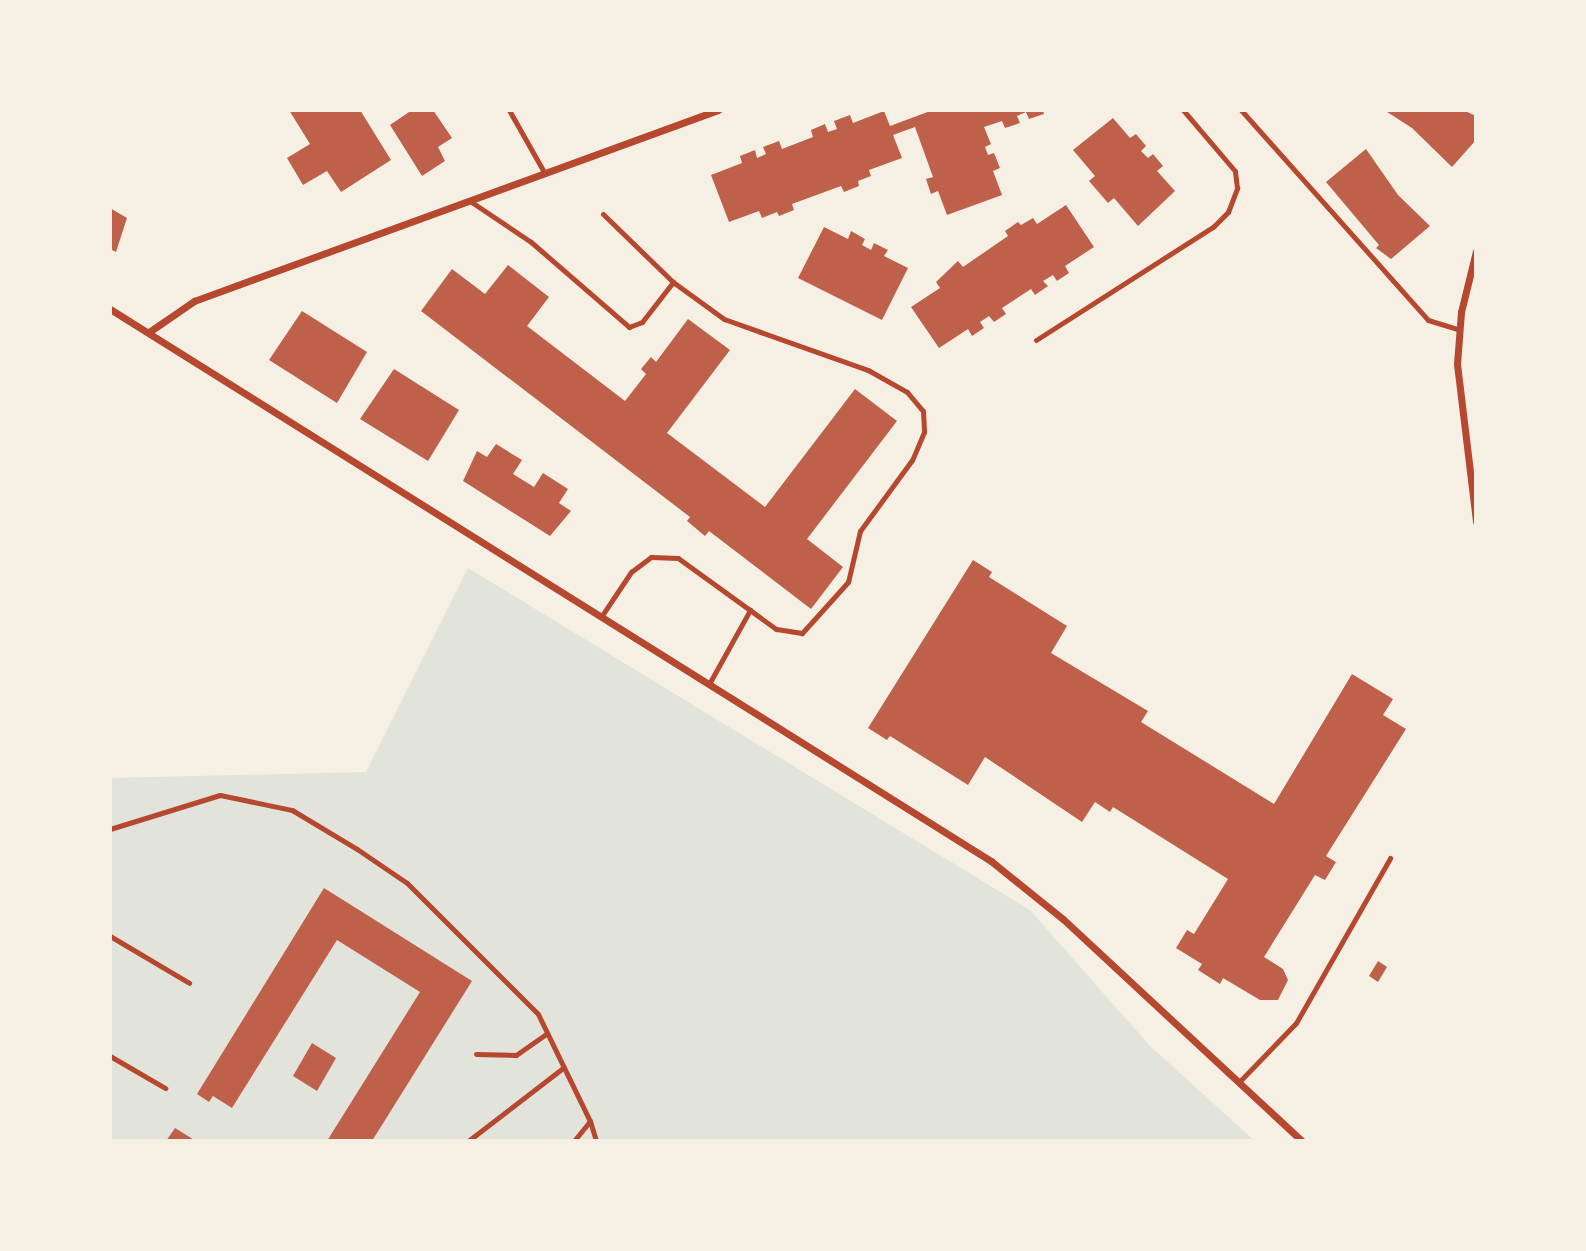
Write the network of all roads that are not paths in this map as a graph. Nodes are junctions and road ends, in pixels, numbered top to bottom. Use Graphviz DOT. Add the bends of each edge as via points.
graph roads {
  1 [pos="509,110"];
  2 [pos="718,110"];
  3 [pos="1183,110"];
  4 [pos="1241,110"];
  5 [pos="545,174"];
  6 [pos="470,201"];
  7 [pos="603,214"];
  8 [pos="1476,251"];
  9 [pos="673,282"];
  10 [pos="110,309"];
  11 [pos="1458,329"];
  12 [pos="149,332"];
  13 [pos="1036,340"];
  14 [pos="1476,522"];
  15 [pos="750,610"];
  16 [pos="601,617"];
  17 [pos="709,684"];
  18 [pos="110,829"];
  19 [pos="1390,858"];
  20 [pos="110,936"];
  21 [pos="188,983"];
  22 [pos="547,1033"];
  23 [pos="476,1054"];
  24 [pos="110,1056"];
  25 [pos="564,1067"];
  26 [pos="1239,1082"];
  27 [pos="164,1088"];
  28 [pos="590,1121"];
  29 [pos="468,1141"];
  30 [pos="574,1141"];
  31 [pos="596,1141"];
  32 [pos="1302,1141"];
  1 -- 5 [label="lane"];
  2 -- 5 [label="street"];
  3 -- 13 [label="lane" via="1235,171 1237,188 1228,212"];
  4 -- 11 [label="lane" via="1428,320"];
  5 -- 6 [label="street"];
  6 -- 9 [label="lane" via="531,242 629,327 642,321"];
  6 -- 12 [label="street" via="194,301"];
  7 -- 9 [label="lane"];
  8 -- 11 [label="street"];
  9 -- 15 [label="lane" via="724,319 868,370 907,392 923,411 924,432 912,460 860,531 848,582 803,634 776,629"];
  10 -- 12 [label="street"];
  11 -- 14 [label="street" via="1458,381"];
  12 -- 16 [label="street"];
  15 -- 16 [label="lane" via="678,558 651,557 631,572"];
  15 -- 17 [label="lane"];
  16 -- 17 [label="street"];
  17 -- 26 [label="street" via="991,861 1055,913"];
  18 -- 22 [label="lane" via="220,795 292,810 407,883 538,1014"];
  19 -- 26 [label="lane" via="1296,1023"];
  20 -- 21 [label="lane"];
  22 -- 23 [label="lane" via="516,1055"];
  22 -- 25 [label="lane"];
  24 -- 27 [label="lane"];
  25 -- 28 [label="lane"];
  25 -- 29 [label="lane"];
  26 -- 32 [label="street"];
  28 -- 30 [label="lane"];
  28 -- 31 [label="lane"];
}
